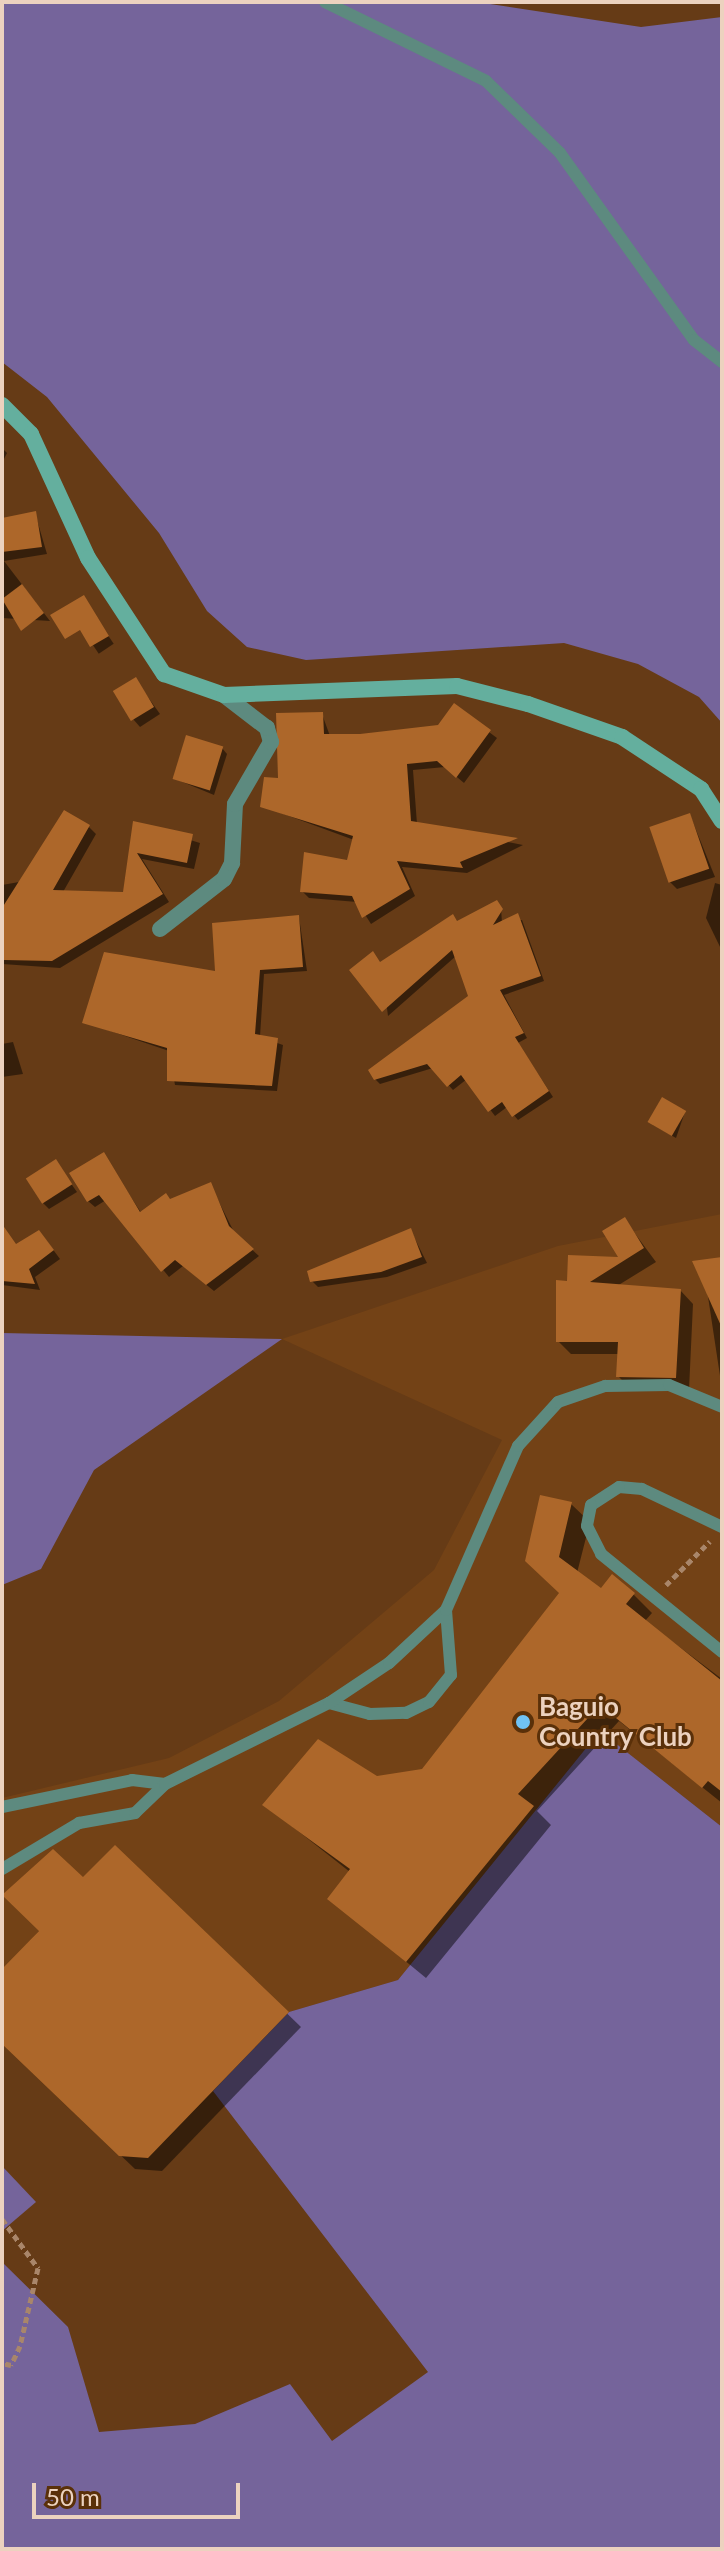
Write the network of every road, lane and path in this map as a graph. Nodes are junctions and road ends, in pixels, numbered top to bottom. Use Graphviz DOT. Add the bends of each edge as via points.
graph roads {
  1 [pos="325,2"];
  2 [pos="722,362"];
  3 [pos="2,405"];
  4 [pos="224,695"];
  5 [pos="722,821"];
  6 [pos="160,929"];
  7 [pos="722,1407"];
  8 [pos="722,1529"];
  9 [pos="654,1597"];
  10 [pos="446,1610"];
  11 [pos="722,1652"];
  12 [pos="329,1703"];
  13 [pos="165,1784"];
  14 [pos="2,1807"];
  15 [pos="2,1869"];
  16 [pos="2,2219"];
  17 [pos="2,2363"];
  1 -- 2 [label="lane" via="486,81 560,153 694,340"];
  3 -- 4 [label="main road" via="31,434 88,558 164,674"];
  4 -- 5 [label="main road" via="457,686 514,700 622,737 701,789"];
  4 -- 6 [label="street" via="267,728 271,742 235,804 232,863 224,879"];
  7 -- 10 [label="lane" via="669,1385 605,1386 558,1402 518,1446"];
  8 -- 9 [label="path"];
  8 -- 9 [label="lane" via="642,1489 619,1487 591,1505 591,1543"];
  9 -- 11 [label="lane"];
  10 -- 12 [label="lane" via="389,1663"];
  10 -- 12 [label="lane" via="451,1675 429,1702 406,1713 370,1714"];
  12 -- 13 [label="lane"];
  13 -- 14 [label="lane" via="132,1780"];
  13 -- 15 [label="lane" via="135,1813 79,1823"];
  16 -- 17 [label="path" via="38,2268 20,2346 11,2365"];
}
